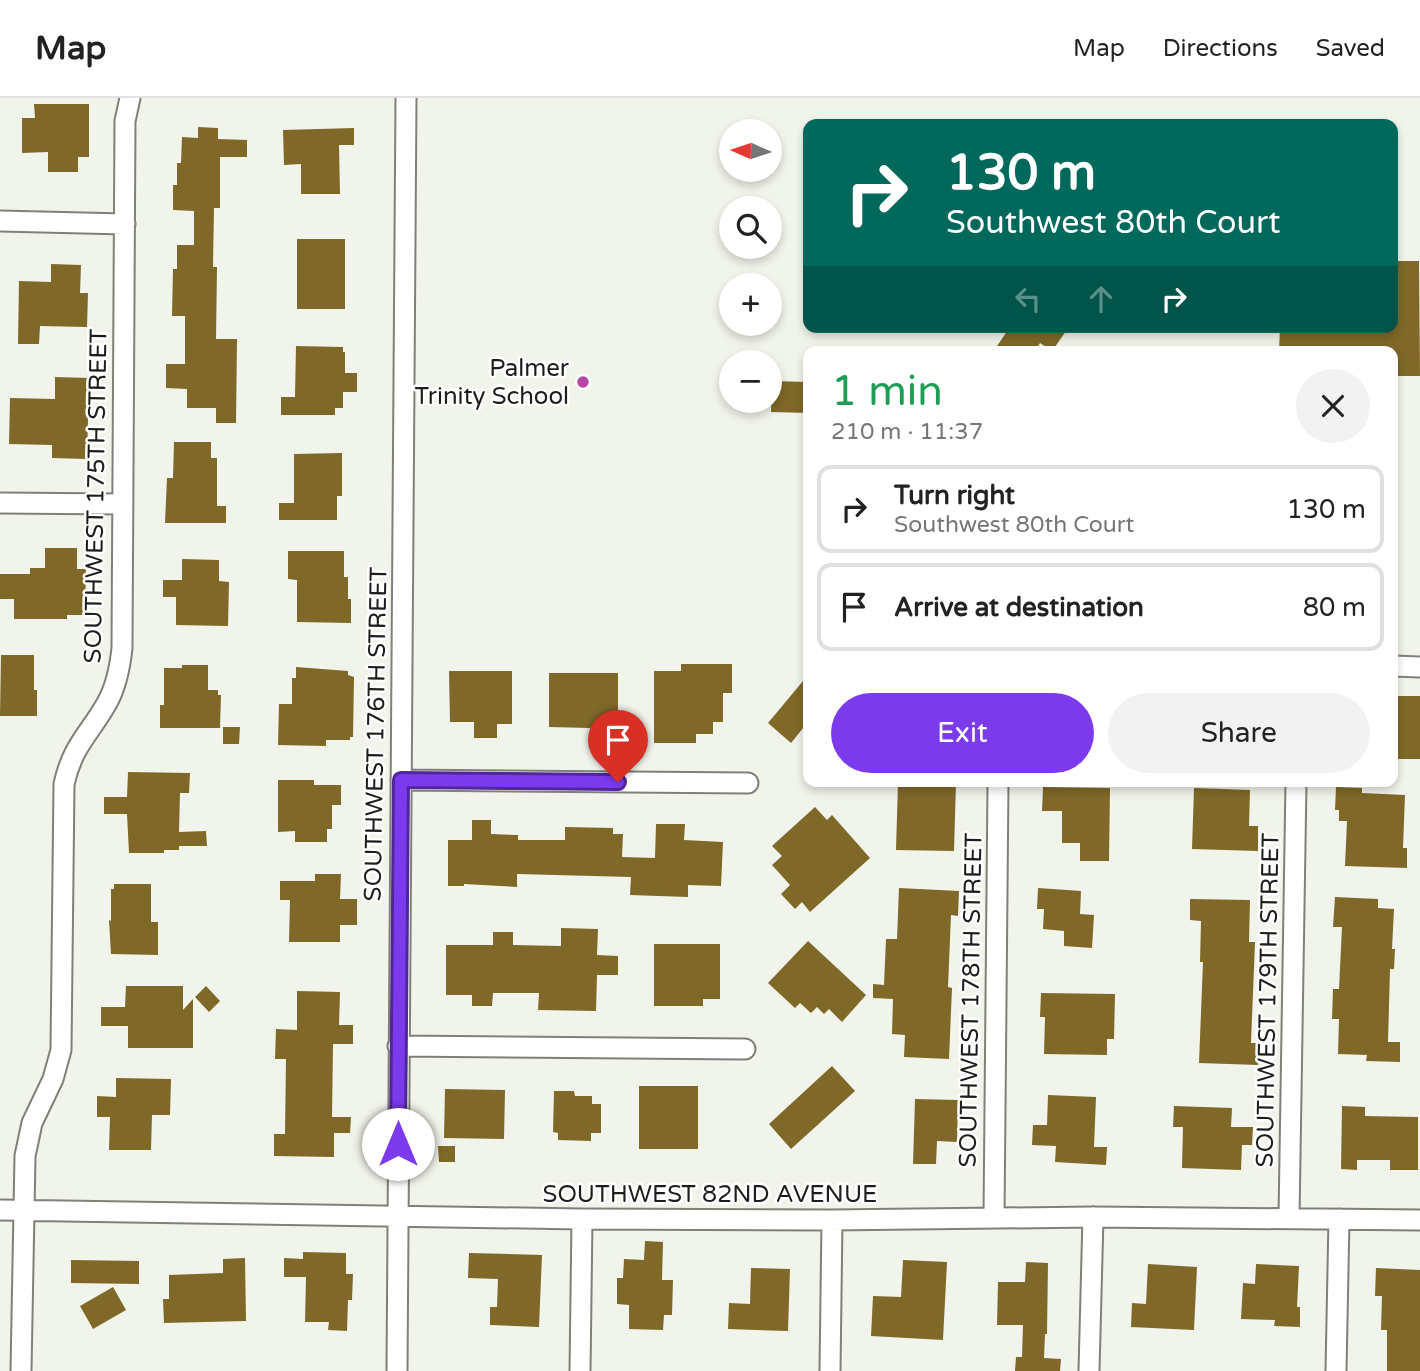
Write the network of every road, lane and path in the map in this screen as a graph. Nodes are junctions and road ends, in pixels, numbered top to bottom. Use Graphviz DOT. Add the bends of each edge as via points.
graph roads {
  1 [pos="131,98"];
  2 [pos="407,98"];
  3 [pos="0,221"];
  4 [pos="125,224"];
  5 [pos="0,503"];
  6 [pos="122,504"];
  7 [pos="1398,666"];
  8 [pos="1420,667"];
  9 [pos="401,780"];
  10 [pos="748,783"];
  11 [pos="998,787"];
  12 [pos="1296,787"];
  13 [pos="398,1046"];
  14 [pos="745,1049"];
  15 [pos="0,1210"];
  16 [pos="23,1210"];
  17 [pos="398,1216"];
  18 [pos="1093,1217"];
  19 [pos="994,1218"];
  20 [pos="1289,1218"];
  21 [pos="582,1219"];
  22 [pos="1339,1219"];
  23 [pos="832,1220"];
  24 [pos="1420,1220"];
  25 [pos="21,1371"];
  26 [pos="397,1371"];
  27 [pos="580,1371"];
  28 [pos="830,1371"];
  29 [pos="1089,1371"];
  30 [pos="1336,1371"];
  1 -- 4 [label="street, SOUTHWEST 175TH STREET" via="125,121"];
  2 -- 9 [label="street, SOUTHWEST 176TH STREET"];
  3 -- 4 [label="street"];
  4 -- 6 [label="street, SOUTHWEST 175TH STREET"];
  5 -- 6 [label="street"];
  6 -- 16 [label="street, SOUTHWEST 175TH STREET" via="120,669 107,704 72,755 64,785 61,1050 28,1139"];
  7 -- 8 [label="street"];
  9 -- 10 [label="street"];
  9 -- 13 [label="street, SOUTHWEST 176TH STREET"];
  11 -- 19 [label="street, SOUTHWEST 178TH STREET"];
  12 -- 20 [label="street, SOUTHWEST 179TH STREET"];
  13 -- 14 [label="street"];
  13 -- 17 [label="street, SOUTHWEST 176TH STREET"];
  15 -- 16 [label="street, SOUTHWEST 82ND AVENUE"];
  16 -- 17 [label="street, SOUTHWEST 82ND AVENUE"];
  16 -- 25 [label="street, SOUTHWEST 175TH STREET"];
  17 -- 21 [label="street, SOUTHWEST 82ND AVENUE"];
  17 -- 26 [label="street, SOUTHWEST 176TH STREET"];
  18 -- 19 [label="street, SOUTHWEST 82ND AVENUE"];
  18 -- 20 [label="street, SOUTHWEST 82ND AVENUE"];
  18 -- 29 [label="street"];
  19 -- 23 [label="street, SOUTHWEST 82ND AVENUE"];
  20 -- 22 [label="street, SOUTHWEST 82ND AVENUE"];
  21 -- 23 [label="street, SOUTHWEST 82ND AVENUE"];
  21 -- 27 [label="street"];
  22 -- 24 [label="street, SOUTHWEST 82ND AVENUE"];
  22 -- 30 [label="street"];
  23 -- 28 [label="street"];
}
